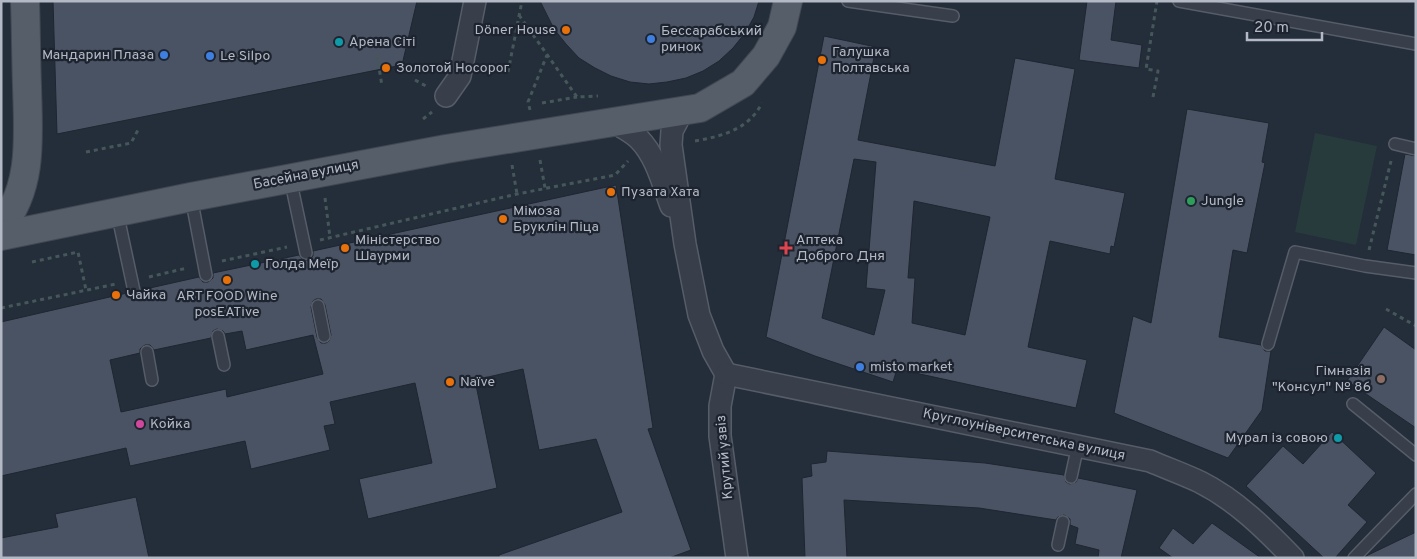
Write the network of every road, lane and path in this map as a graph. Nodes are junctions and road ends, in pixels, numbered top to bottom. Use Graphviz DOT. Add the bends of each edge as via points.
graph roads {
  1 [pos="25,1"];
  2 [pos="475,1"];
  3 [pos="522,1"];
  4 [pos="788,1"];
  5 [pos="848,1"];
  6 [pos="1157,1"];
  7 [pos="1180,1"];
  8 [pos="915,6"];
  9 [pos="519,15"];
  10 [pos="953,16"];
  11 [pos="1416,44"];
  12 [pos="377,55"];
  13 [pos="508,72"];
  14 [pos="382,86"];
  15 [pos="604,95"];
  16 [pos="446,96"];
  17 [pos="1153,97"];
  18 [pos="577,98"];
  19 [pos="542,103"];
  20 [pos="682,112"];
  21 [pos="612,121"];
  22 [pos="138,130"];
  23 [pos="1395,144"];
  24 [pos="1416,149"];
  25 [pos="86,152"];
  26 [pos="512,165"];
  27 [pos="290,178"];
  28 [pos="517,194"];
  29 [pos="334,196"];
  30 [pos="191,197"];
  31 [pos="6,205"];
  32 [pos="117,212"];
  33 [pos="65,223"];
  34 [pos="1,236"];
  35 [pos="330,237"];
  36 [pos="685,244"];
  37 [pos="306,253"];
  38 [pos="32,262"];
  39 [pos="1366,266"];
  40 [pos="1416,273"];
  41 [pos="206,275"];
  42 [pos="86,290"];
  43 [pos="134,291"];
  44 [pos="318,306"];
  45 [pos="1386,309"];
  46 [pos="1416,326"];
  47 [pos="218,336"];
  48 [pos="324,336"];
  49 [pos="1268,344"];
  50 [pos="147,352"];
  51 [pos="224,366"];
  52 [pos="726,374"];
  53 [pos="152,380"];
  54 [pos="1353,404"];
  55 [pos="1078,445"];
  56 [pos="1416,455"];
  57 [pos="1071,477"];
  58 [pos="1416,494"];
  59 [pos="1063,522"];
  60 [pos="1058,545"];
  61 [pos="737,558"];
  62 [pos="1293,558"];
  63 [pos="1354,558"];
  1 -- 31 [label="main road" via="29,150 23,180"];
  2 -- 16 [label="street" via="460,76"];
  3 -- 9 [label="path"];
  4 -- 20 [label="main road, Басейна вулиця" via="782,27 766,56 742,83 700,108"];
  5 -- 8 [label="lane"];
  6 -- 17 [label="path" via="1146,69 1158,71"];
  7 -- 11 [label="lane"];
  8 -- 10 [label="lane"];
  9 -- 13 [label="path"];
  9 -- 18 [label="path"];
  12 -- 14 [label="path"];
  15 -- 18 [label="path"];
  18 -- 19 [label="path"];
  20 -- 21 [label="main road, Басейна вулиця"];
  20 -- 36 [label="street" via="672,131 671,145"];
  21 -- 27 [label="main road, Басейна вулиця"];
  21 -- 36 [label="street" via="638,138 648,150"];
  22 -- 25 [label="path" via="132,143"];
  23 -- 24 [label="lane"];
  23 -- 39 [label="path"];
  26 -- 28 [label="path"];
  27 -- 30 [label="main road, Басейна вулиця"];
  27 -- 37 [label="lane"];
  29 -- 35 [label="path" via="325,198"];
  30 -- 32 [label="main road, Басейна вулиця"];
  30 -- 41 [label="lane"];
  31 -- 33 [label="main road"];
  32 -- 33 [label="main road, Басейна вулиця"];
  32 -- 43 [label="lane"];
  33 -- 34 [label="main road, Басейна вулиця"];
  36 -- 52 [label="street" via="699,315"];
  38 -- 42 [label="path" via="78,252"];
  39 -- 40 [label="lane"];
  39 -- 49 [label="lane" via="1295,252"];
  44 -- 48 [label="lane"];
  45 -- 46 [label="path"];
  47 -- 51 [label="lane"];
  50 -- 53 [label="lane"];
  52 -- 55 [label="street, Круглоуніверситетська вулиця"];
  52 -- 61 [label="street, Крутий узвіз" via="720,406 720,436"];
  54 -- 56 [label="lane"];
  55 -- 57 [label="lane"];
  55 -- 62 [label="street, Круглоуніверситетська вулиця" via="1150,461 1201,483 1228,499 1264,528"];
  58 -- 63 [label="lane"];
  59 -- 60 [label="lane"];
}
